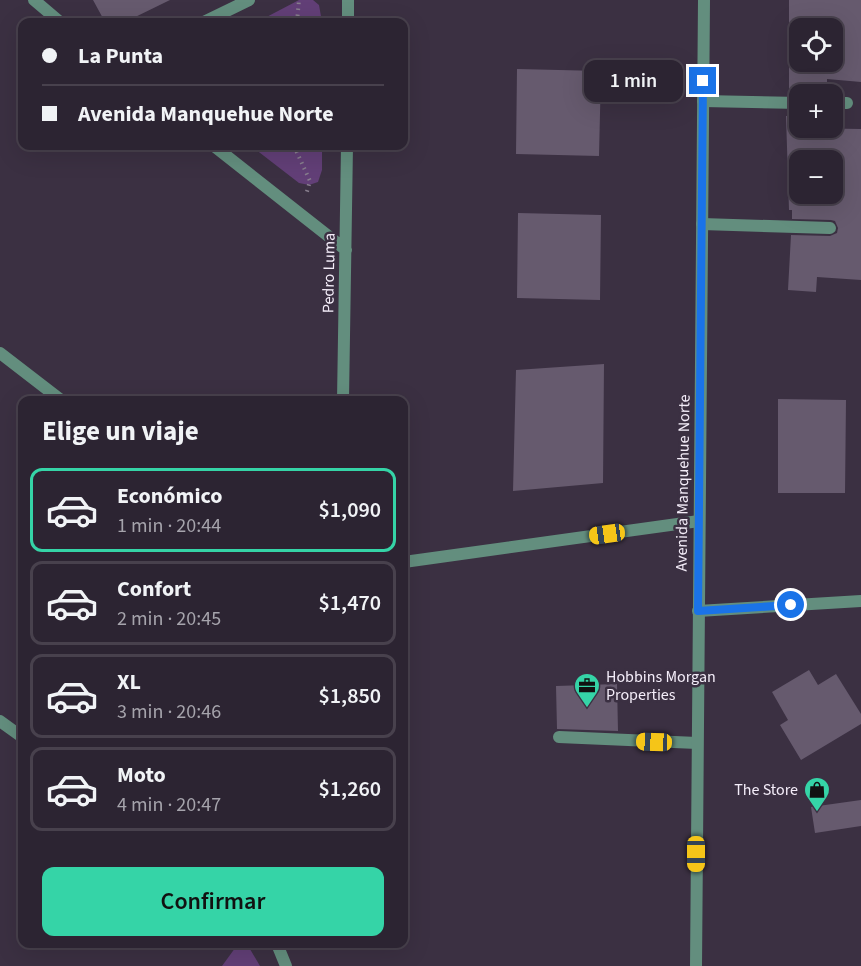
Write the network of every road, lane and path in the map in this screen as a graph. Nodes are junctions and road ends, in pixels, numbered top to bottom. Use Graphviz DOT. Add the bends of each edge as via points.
graph roads {
  1 [pos="34,0"];
  2 [pos="249,0"];
  3 [pos="300,0"];
  4 [pos="348,0"];
  5 [pos="704,0"];
  6 [pos="55,18"];
  7 [pos="212,18"];
  8 [pos="298,18"];
  9 [pos="348,18"];
  10 [pos="703,101"];
  11 [pos="789,103"];
  12 [pos="843,103"];
  13 [pos="847,103"];
  14 [pos="218,150"];
  15 [pos="296,150"];
  16 [pos="347,150"];
  17 [pos="299,213"];
  18 [pos="702,224"];
  19 [pos="830,228"];
  20 [pos="346,250"];
  21 [pos="0,352"];
  22 [pos="56,396"];
  23 [pos="343,396"];
  24 [pos="699,521"];
  25 [pos="408,561"];
  26 [pos="861,601"];
  27 [pos="698,611"];
  28 [pos="0,721"];
  29 [pos="18,734"];
  30 [pos="559,737"];
  31 [pos="697,743"];
  32 [pos="279,948"];
  33 [pos="286,966"];
  34 [pos="696,966"];
  1 -- 6 [label="street"];
  2 -- 7 [label="street"];
  3 -- 8 [label="path"];
  4 -- 9 [label="street"];
  5 -- 10 [label="street, Avenida Manquehue Norte"];
  10 -- 11 [label="street"];
  10 -- 18 [label="street, Avenida Manquehue Norte"];
  12 -- 13 [label="street"];
  14 -- 17 [label="street"];
  15 -- 17 [label="path" via="310,181"];
  16 -- 20 [label="street, Pedro Luma"];
  17 -- 20 [label="street"];
  18 -- 19 [label="street"];
  18 -- 24 [label="street, Avenida Manquehue Norte"];
  20 -- 23 [label="street, Pedro Luma"];
  21 -- 22 [label="street"];
  24 -- 25 [label="street"];
  24 -- 27 [label="street, Avenida Manquehue Norte"];
  26 -- 27 [label="street"];
  27 -- 31 [label="street, Avenida Manquehue Norte"];
  28 -- 29 [label="street"];
  30 -- 31 [label="street"];
  31 -- 34 [label="street, Avenida Manquehue Norte"];
  32 -- 33 [label="street"];
}
